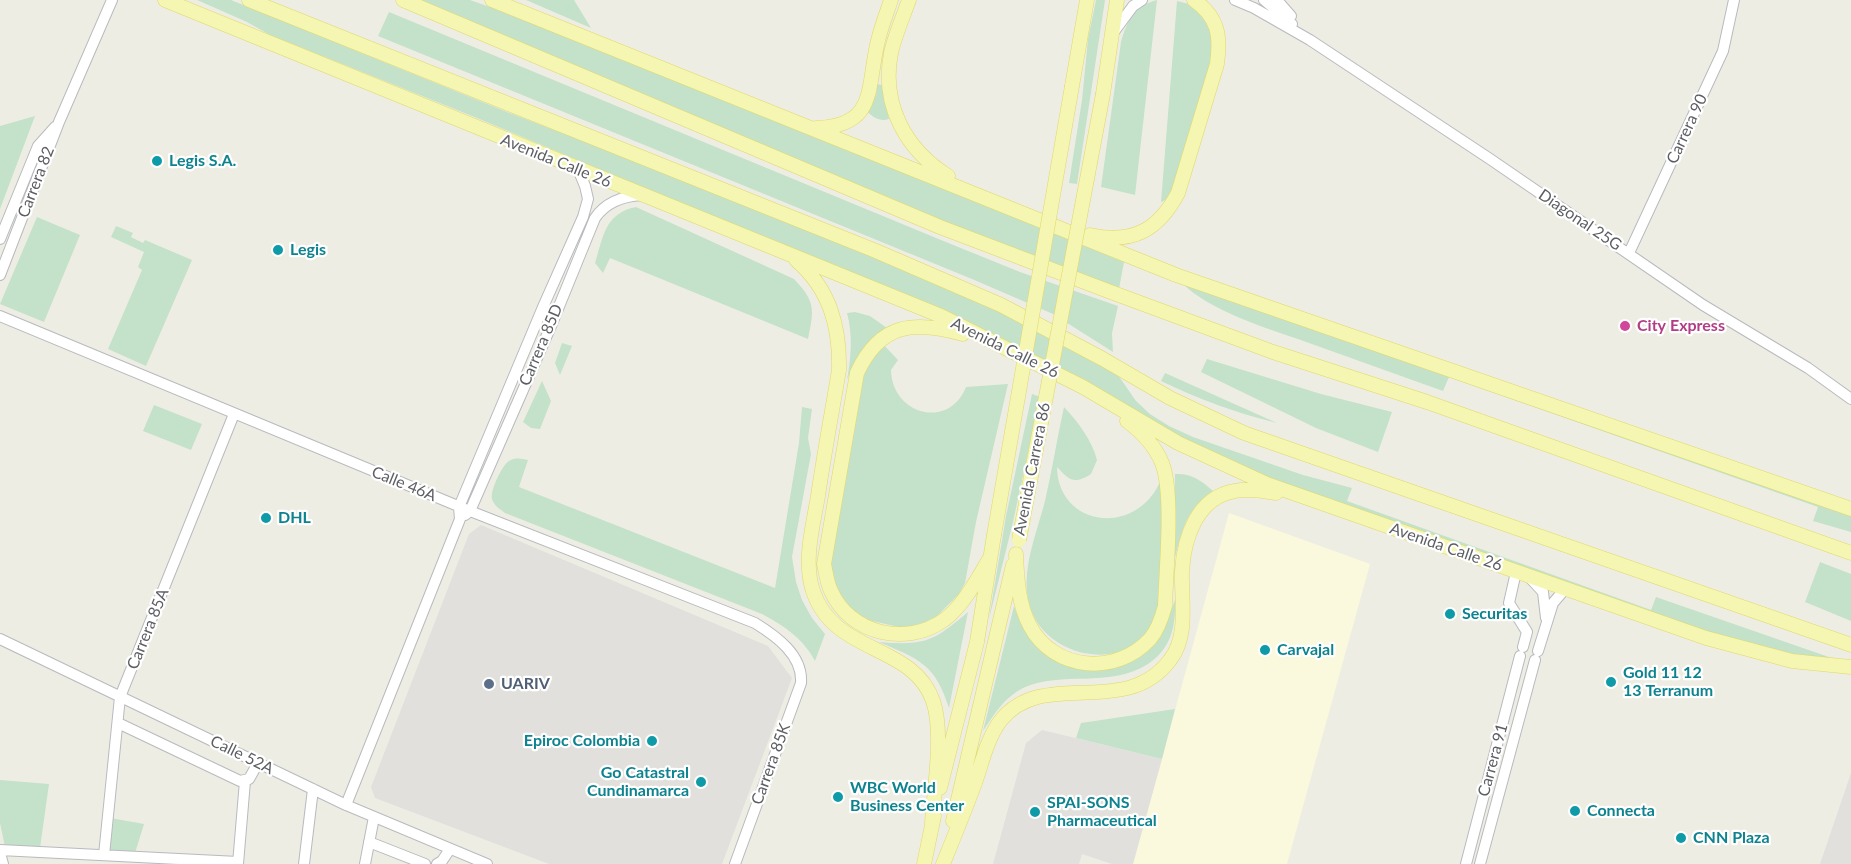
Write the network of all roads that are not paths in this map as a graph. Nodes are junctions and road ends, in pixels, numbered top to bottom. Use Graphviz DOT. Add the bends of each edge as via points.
graph roads {
  1 [pos="112,0"];
  2 [pos="165,0"];
  3 [pos="249,0"];
  4 [pos="403,0"];
  5 [pos="492,0"];
  6 [pos="891,0"];
  7 [pos="909,0"];
  8 [pos="1077,0"];
  9 [pos="1087,0"];
  10 [pos="1117,0"];
  11 [pos="1142,0"];
  12 [pos="1194,0"];
  13 [pos="1234,0"];
  14 [pos="1264,0"];
  15 [pos="1277,0"];
  16 [pos="1734,0"];
  17 [pos="1112,36"];
  18 [pos="1310,40"];
  19 [pos="1078,51"];
  20 [pos="59,122"];
  21 [pos="812,128"];
  22 [pos="578,169"];
  23 [pos="976,193"];
  24 [pos="642,195"];
  25 [pos="1062,228"];
  26 [pos="0,239"];
  27 [pos="788,253"];
  28 [pos="1629,254"];
  29 [pos="0,275"];
  30 [pos="0,316"];
  31 [pos="998,344"];
  32 [pos="1083,387"];
  33 [pos="1851,399"];
  34 [pos="234,414"];
  35 [pos="1302,498"];
  36 [pos="464,509"];
  37 [pos="1851,509"];
  38 [pos="1018,547"];
  39 [pos="1851,553"];
  40 [pos="990,558"];
  41 [pos="1522,574"];
  42 [pos="1565,589"];
  43 [pos="1546,620"];
  44 [pos="1527,632"];
  45 [pos="1542,637"];
  46 [pos="0,639"];
  47 [pos="1851,645"];
  48 [pos="797,664"];
  49 [pos="1851,668"];
  50 [pos="120,697"];
  51 [pos="118,723"];
  52 [pos="258,763"];
  53 [pos="245,781"];
  54 [pos="313,789"];
  55 [pos="346,805"];
  56 [pos="374,817"];
  57 [pos="932,823"];
  58 [pos="369,842"];
  59 [pos="450,849"];
  60 [pos="0,852"];
  61 [pos="104,855"];
  62 [pos="238,863"];
  63 [pos="3,864"];
  64 [pos="304,864"];
  65 [pos="365,864"];
  66 [pos="424,864"];
  67 [pos="437,864"];
  68 [pos="487,864"];
  69 [pos="735,864"];
  70 [pos="924,864"];
  71 [pos="943,864"];
  72 [pos="1466,864"];
  73 [pos="1480,864"];
  1 -- 20 [label="street, Carrera 82"];
  2 -- 22 [label="main road, Avenida Calle 26"];
  3 -- 47 [label="main road" via="876,251 1001,305 1170,398 1244,432"];
  4 -- 39 [label="main road" via="940,227 1273,352 1427,402"];
  5 -- 21 [label="main road"];
  6 -- 21 [label="main road" via="866,103 846,123"];
  7 -- 23 [label="main road" via="889,66 890,97 896,119 909,141 932,165"];
  8 -- 19 [label="main road"];
  9 -- 19 [label="main road, Avenida Carrera 86"];
  10 -- 17 [label="main road, Avenida Carrera 86"];
  11 -- 17 [label="street" via="1122,19"];
  12 -- 25 [label="main road" via="1206,9 1215,24 1219,36 1217,64 1178,194 1168,211 1149,228 1128,237 1099,237"];
  13 -- 18 [label="street, Diagonal 25G"];
  14 -- 18 [label="street, Diagonal 25G"];
  15 -- 18 [label="street"];
  16 -- 28 [label="street, Carrera 90" via="1724,51"];
  17 -- 38 [label="main road, Avenida Carrera 86, bridge"];
  18 -- 28 [label="street, Diagonal 25G"];
  19 -- 40 [label="main road, Avenida Carrera 86, bridge"];
  20 -- 26 [label="street, Carrera 82" via="38,146"];
  20 -- 29 [label="street, Carrera 82"];
  21 -- 23 [label="main road"];
  22 -- 24 [label="main road, Avenida Calle 26"];
  22 -- 36 [label="street, Carrera 85D" via="588,200 583,218 547,297"];
  23 -- 25 [label="main road"];
  24 -- 27 [label="main road, Avenida Calle 26"];
  24 -- 36 [label="street, Carrera 85D" via="617,199 595,218 551,326"];
  25 -- 37 [label="main road" via="1176,275"];
  27 -- 31 [label="main road, Avenida Calle 26"];
  27 -- 57 [label="main road" via="818,282 825,295 839,349 839,370 809,549 812,588 828,619 855,640 902,663 916,675 933,700 937,749"];
  28 -- 33 [label="street, Diagonal 25G"];
  30 -- 34 [label="street, Calle 46A"];
  31 -- 32 [label="main road, Avenida Calle 26"];
  31 -- 40 [label="main road" via="938,327 911,326 895,330 871,348 857,373 824,564 830,591 850,618 882,633 910,635 934,627 956,610"];
  32 -- 35 [label="main road, Avenida Calle 26" via="1179,443"];
  32 -- 38 [label="main road" via="1145,436 1162,463 1168,510 1165,606 1151,638 1134,653 1099,664 1069,661 1043,644 1030,626 1020,595"];
  34 -- 36 [label="street, Calle 46A"];
  34 -- 50 [label="street, Carrera 85A"];
  35 -- 41 [label="main road, Avenida Calle 26"];
  35 -- 71 [label="main road" via="1236,490 1204,507 1188,537 1182,570 1180,639 1172,658 1141,685 1040,696 1006,715 992,735"];
  36 -- 48 [label="street, Calle 46A" via="754,623 780,640"];
  36 -- 55 [label="street, Carrera 85D"];
  38 -- 71 [label="main road, Avenida Carrera 86"];
  40 -- 57 [label="main road, Avenida Carrera 86" via="977,642"];
  41 -- 42 [label="main road, Avenida Calle 26"];
  41 -- 43 [label="street, Carrera 91" via="1543,592"];
  41 -- 44 [label="street" via="1509,603"];
  42 -- 43 [label="street, Carrera 91" via="1554,600"];
  42 -- 49 [label="main road, Avenida Calle 26" via="1755,652"];
  43 -- 45 [label="street, Carrera 91"];
  44 -- 45 [label="street"];
  44 -- 72 [label="street, Carrera 91"];
  45 -- 73 [label="street, Carrera 91"];
  46 -- 50 [label="street, Calle 52A"];
  48 -- 69 [label="street, Carrera 85K" via="801,683"];
  50 -- 51 [label="street, Carrera 85A"];
  50 -- 52 [label="street, Calle 52A"];
  51 -- 53 [label="street"];
  51 -- 61 [label="street, Carrera 85A"];
  52 -- 53 [label="street"];
  52 -- 54 [label="street, Calle 52A"];
  53 -- 62 [label="street"];
  54 -- 55 [label="street, Calle 52A"];
  54 -- 64 [label="street"];
  55 -- 56 [label="street, Calle 52A"];
  56 -- 58 [label="street"];
  56 -- 59 [label="street, Calle 52A"];
  57 -- 70 [label="main road, Avenida Carrera 86"];
  58 -- 65 [label="street"];
  58 -- 66 [label="street"];
  59 -- 67 [label="street"];
  59 -- 68 [label="street, Calle 52A"];
  60 -- 61 [label="street"];
  60 -- 63 [label="street"];
  61 -- 62 [label="street"];
}
